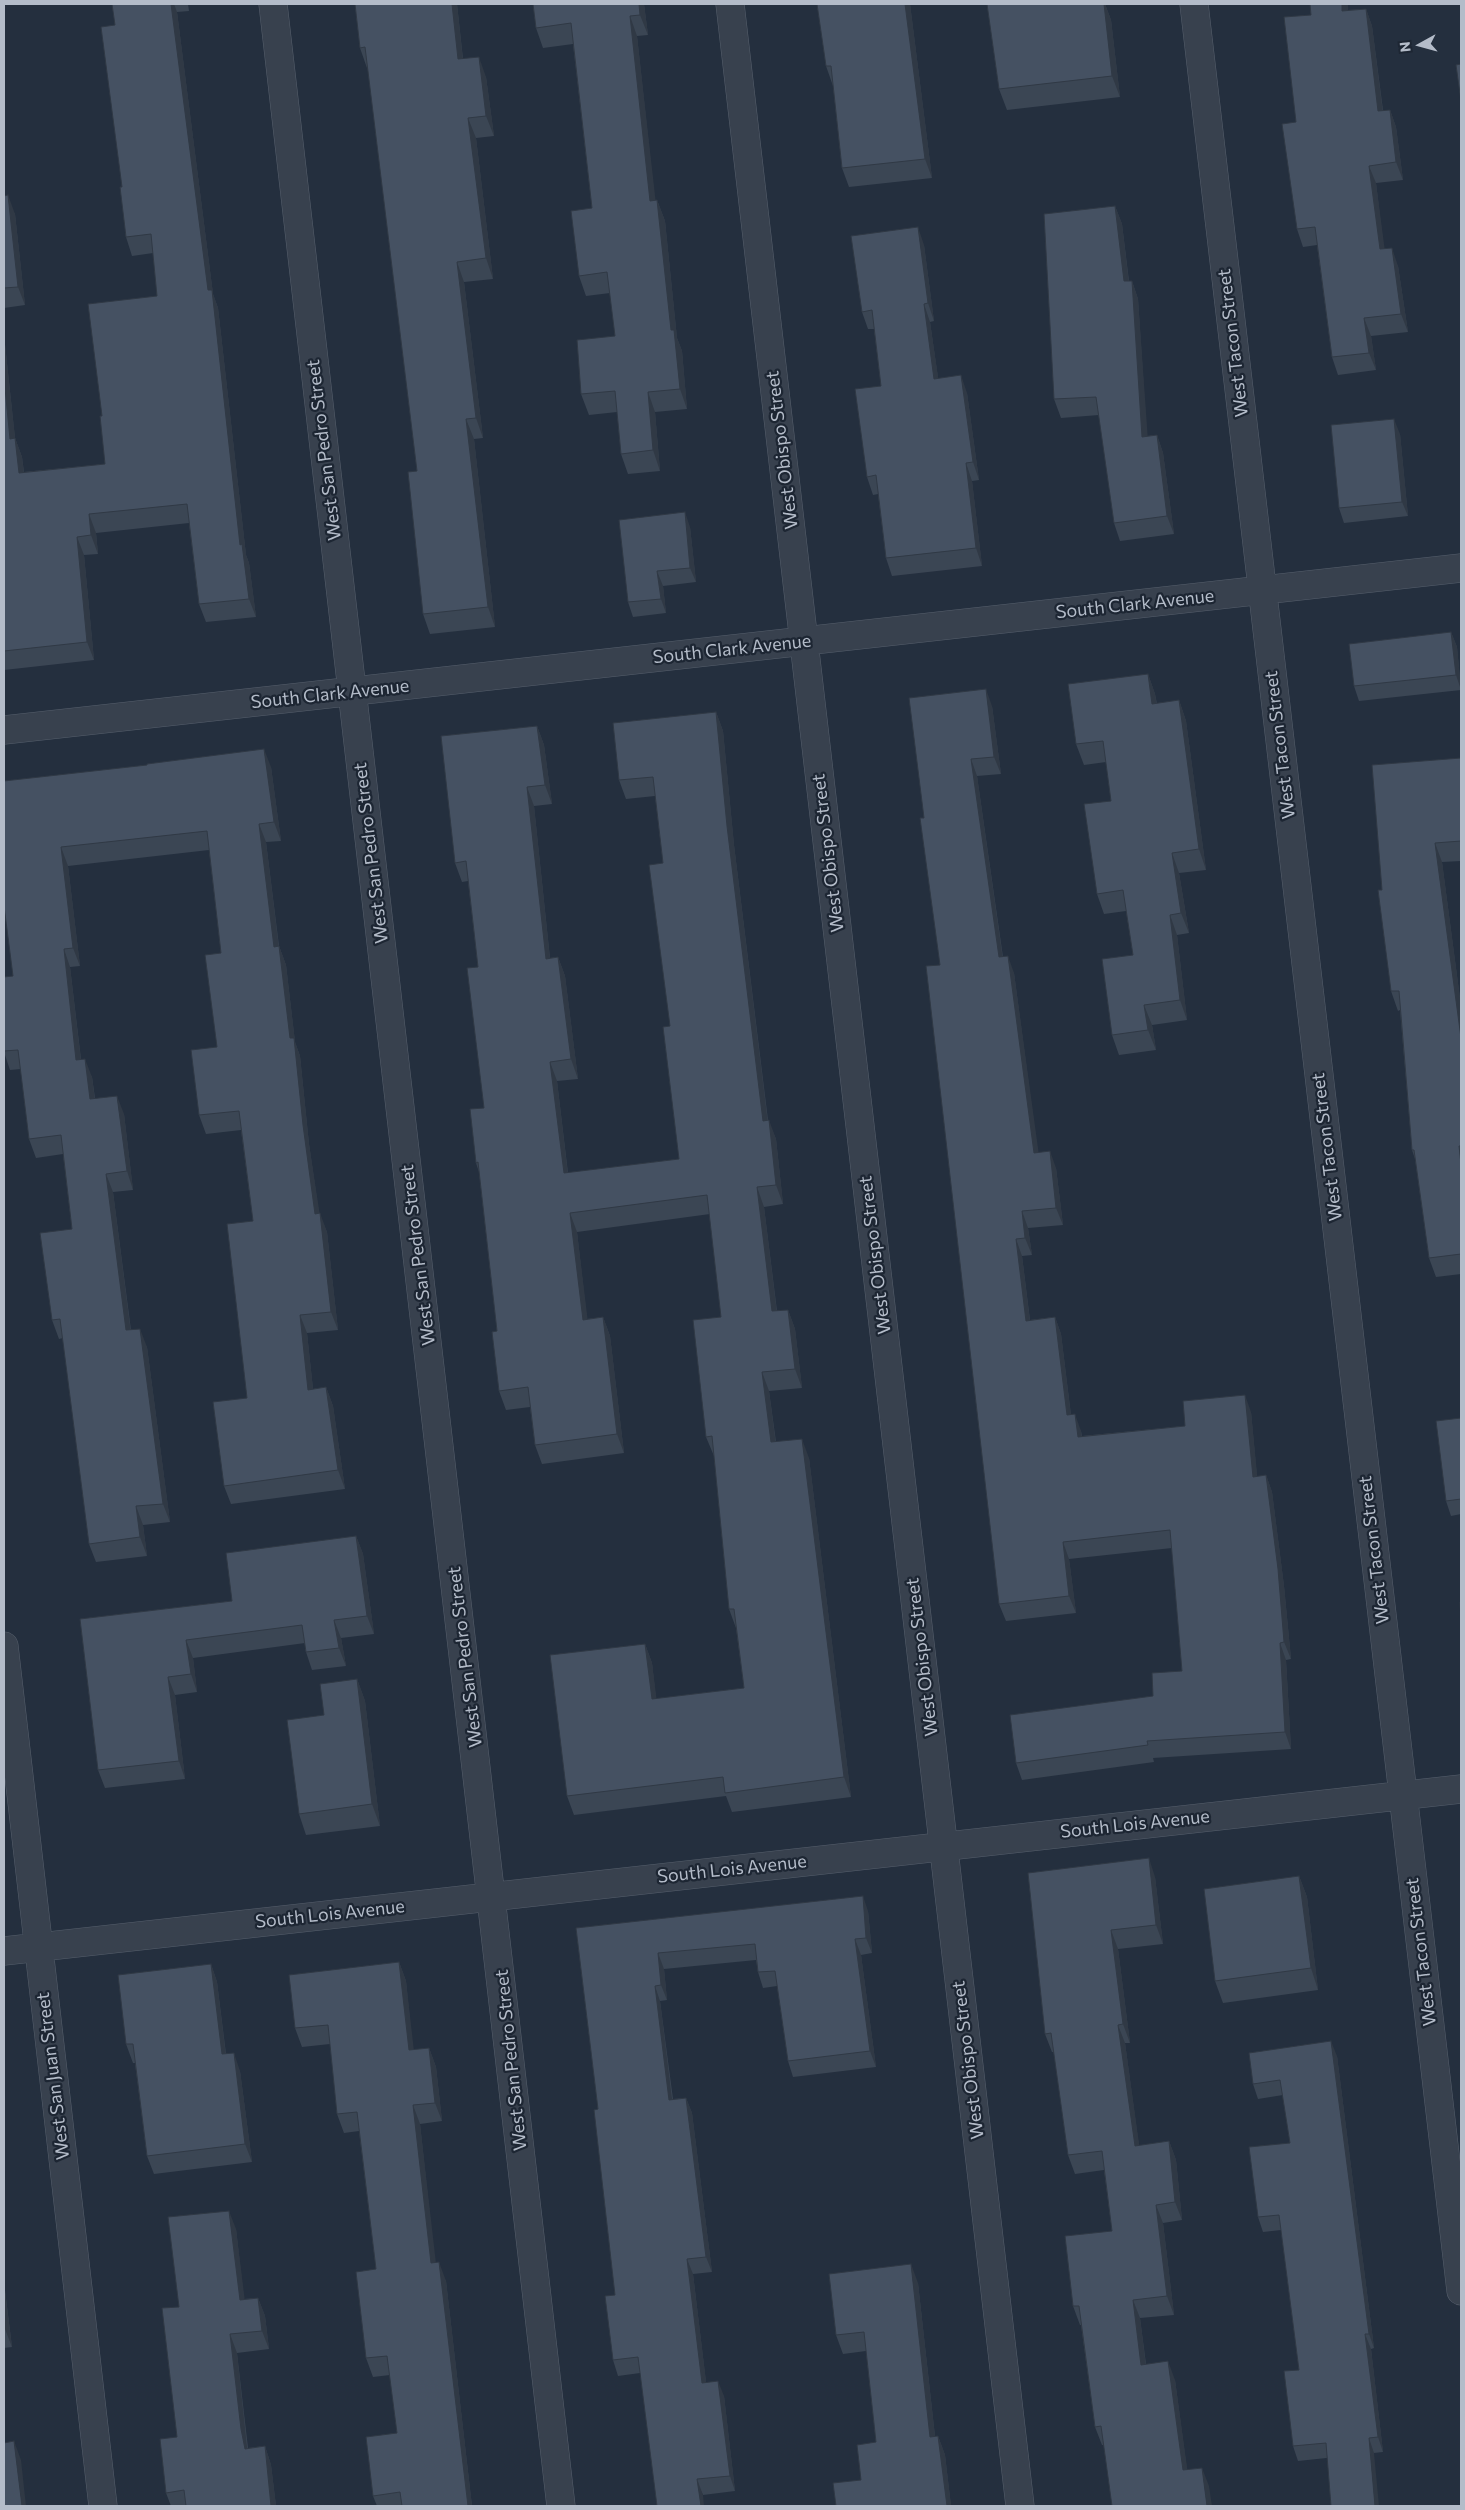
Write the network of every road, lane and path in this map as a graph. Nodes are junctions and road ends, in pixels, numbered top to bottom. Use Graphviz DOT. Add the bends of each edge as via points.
graph roads {
  1 [pos="273,4"];
  2 [pos="730,4"];
  3 [pos="1194,4"];
  4 [pos="1461,568"];
  5 [pos="1262,590"];
  6 [pos="804,641"];
  7 [pos="352,692"];
  8 [pos="4,730"];
  9 [pos="4,1646"];
  10 [pos="1461,1789"];
  11 [pos="1403,1795"];
  12 [pos="944,1845"];
  13 [pos="492,1896"];
  14 [pos="38,1947"];
  15 [pos="4,1951"];
  16 [pos="1461,2291"];
  17 [pos="103,2506"];
  18 [pos="561,2506"];
  19 [pos="1020,2506"];
  1 -- 7 [label="street, West San Pedro Street"];
  2 -- 6 [label="street, West Obispo Street"];
  3 -- 5 [label="street, West Tacon Street"];
  4 -- 5 [label="street, South Clark Avenue"];
  5 -- 6 [label="street, South Clark Avenue"];
  5 -- 11 [label="street, West Tacon Street"];
  6 -- 7 [label="street, South Clark Avenue"];
  6 -- 12 [label="street, West Obispo Street"];
  7 -- 8 [label="street, South Clark Avenue"];
  7 -- 13 [label="street, West San Pedro Street"];
  9 -- 14 [label="street, West San Juan Street"];
  10 -- 11 [label="street, South Lois Avenue"];
  11 -- 12 [label="street, South Lois Avenue"];
  11 -- 16 [label="street, West Tacon Street"];
  12 -- 13 [label="street, South Lois Avenue"];
  12 -- 19 [label="street, West Obispo Street"];
  13 -- 14 [label="street, South Lois Avenue"];
  13 -- 18 [label="street, West San Pedro Street"];
  14 -- 15 [label="street, South Lois Avenue"];
  14 -- 17 [label="street, West San Juan Street"];
}
